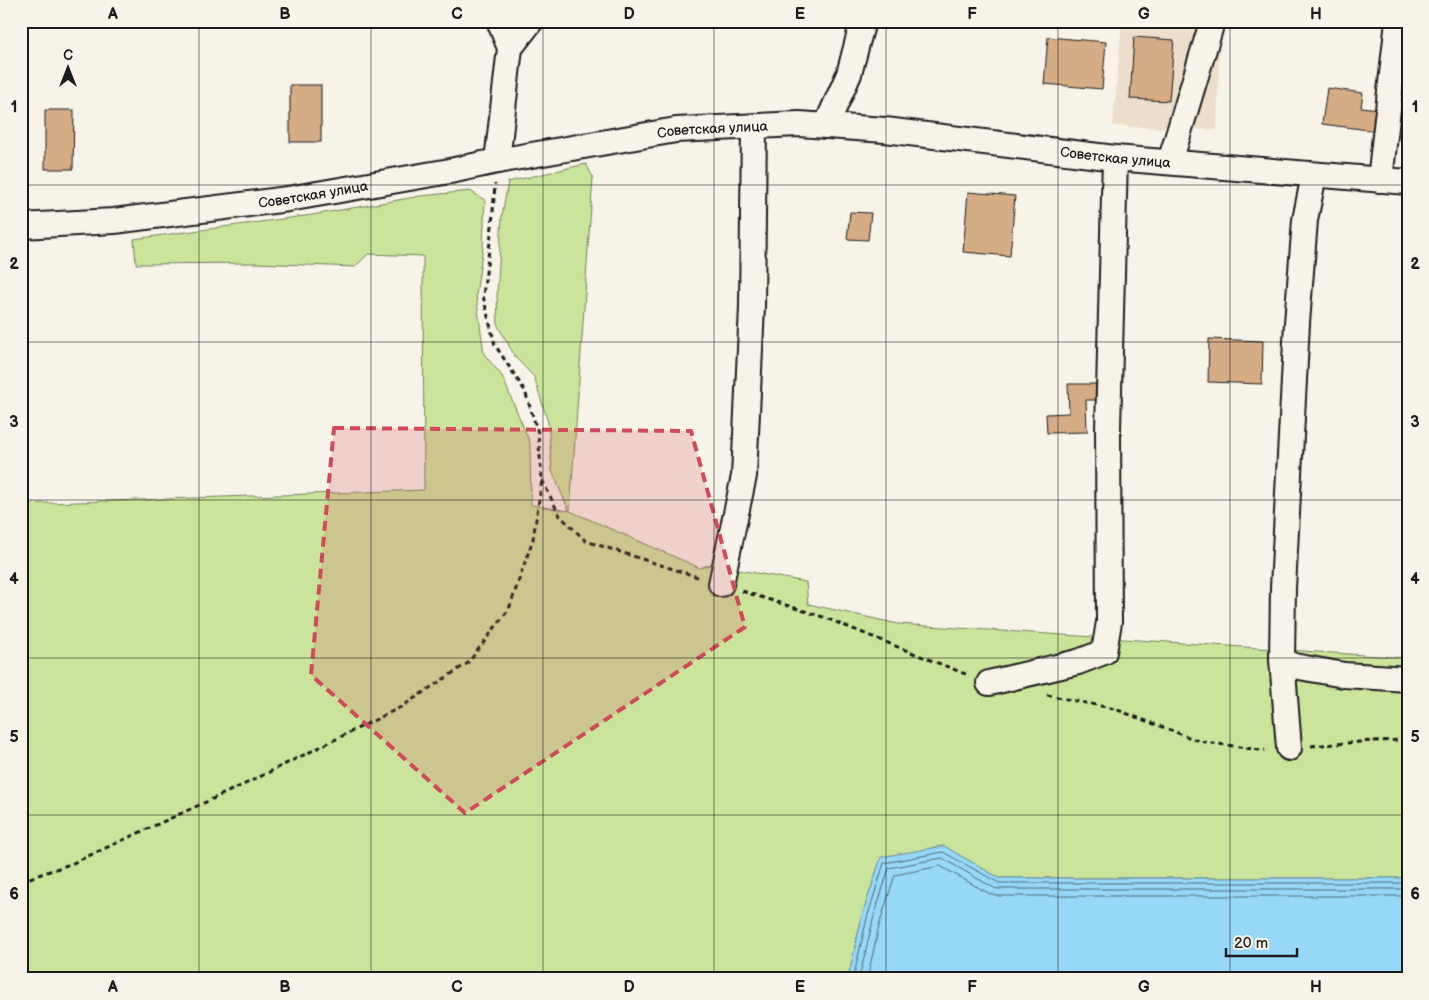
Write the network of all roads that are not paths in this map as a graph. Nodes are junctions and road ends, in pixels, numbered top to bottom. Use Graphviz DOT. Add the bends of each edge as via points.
graph roads {
  1 [pos="499,21"];
  2 [pos="531,21"];
  3 [pos="863,21"];
  4 [pos="1211,21"];
  5 [pos="1398,21"];
  6 [pos="510,48"];
  7 [pos="754,126"];
  8 [pos="826,126"];
  9 [pos="1115,158"];
  10 [pos="497,161"];
  11 [pos="1170,162"];
  12 [pos="1314,175"];
  13 [pos="1380,180"];
  14 [pos="1408,182"];
  15 [pos="21,226"];
  16 [pos="722,584"];
  17 [pos="1282,659"];
  18 [pos="1408,678"];
  19 [pos="989,683"];
  20 [pos="1289,748"];
  1 -- 6 [label="street"];
  2 -- 6 [label="street"];
  3 -- 8 [label="street" via="849,74"];
  4 -- 11 [label="street"];
  5 -- 13 [label="street"];
  6 -- 10 [label="street"];
  7 -- 8 [label="street, Советская улица"];
  7 -- 10 [label="street, Советская улица" via="676,130"];
  7 -- 16 [label="street" via="752,307 744,476"];
  8 -- 9 [label="street, Советская улица" via="885,130"];
  9 -- 11 [label="street, Советская улица"];
  9 -- 19 [label="street" via="1108,430 1109,622 1104,652 1078,662"];
  10 -- 15 [label="street, Советская улица" via="288,199 114,221"];
  11 -- 12 [label="street, Советская улица"];
  12 -- 13 [label="street, Советская улица"];
  12 -- 17 [label="street" via="1305,220 1297,323"];
  13 -- 14 [label="street, Советская улица"];
  17 -- 18 [label="street" via="1294,666 1344,675"];
  17 -- 20 [label="street"];
}
